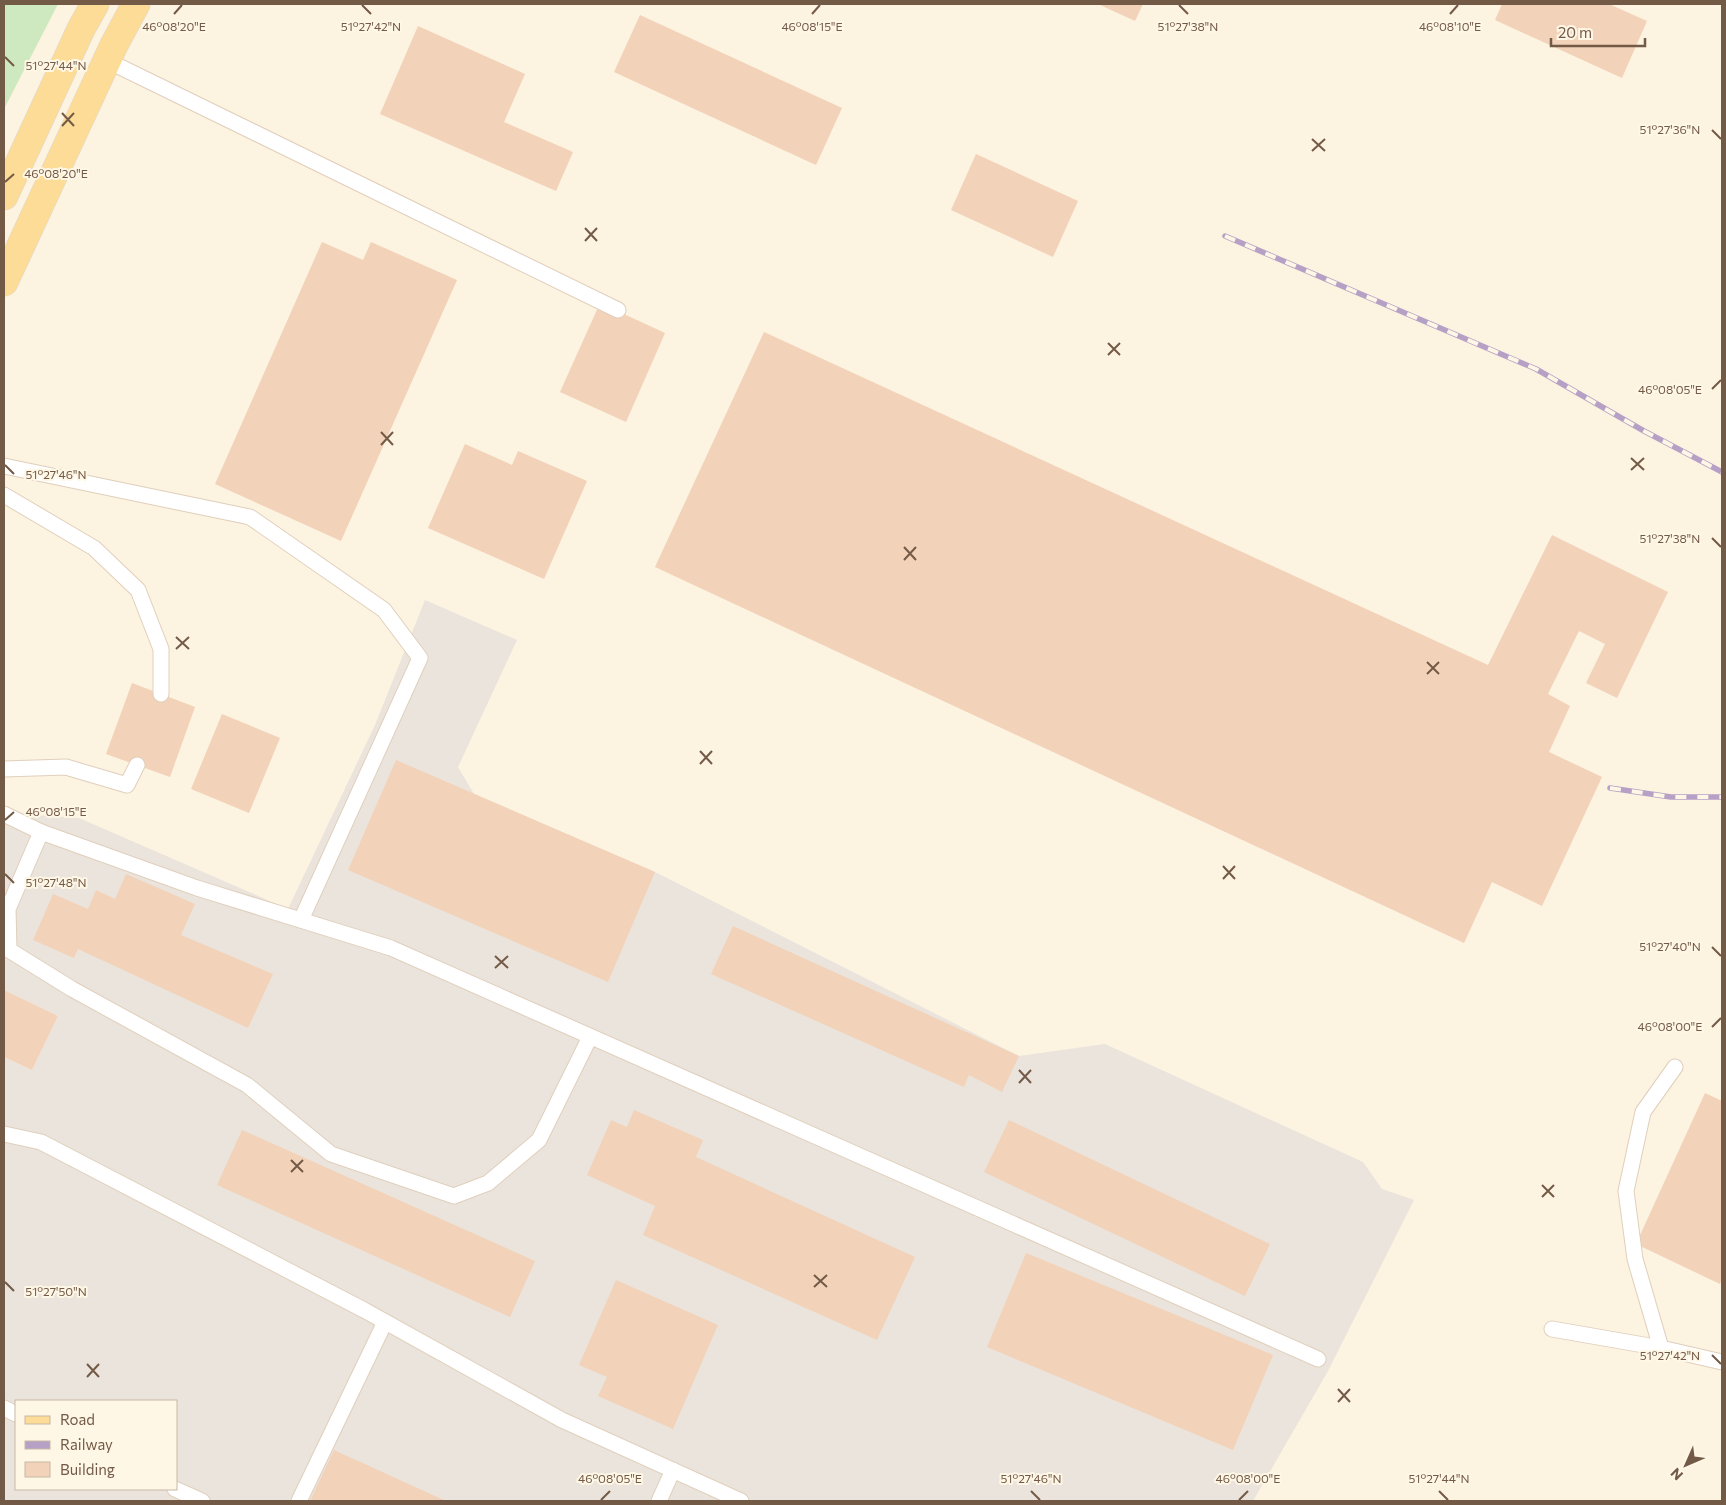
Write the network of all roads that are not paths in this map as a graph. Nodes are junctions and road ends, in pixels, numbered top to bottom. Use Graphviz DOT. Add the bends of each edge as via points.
graph roads {
  1 [pos="95,4"];
  2 [pos="136,4"];
  3 [pos="106,60"];
  4 [pos="4,196"];
  5 [pos="4,282"];
  6 [pos="618,310"];
  7 [pos="4,466"];
  8 [pos="4,496"];
  9 [pos="161,694"];
  10 [pos="137,765"];
  11 [pos="4,769"];
  12 [pos="4,814"];
  13 [pos="41,832"];
  14 [pos="301,920"];
  15 [pos="590,1037"];
  16 [pos="1675,1067"];
  17 [pos="4,1134"];
  18 [pos="385,1322"];
  19 [pos="1552,1329"];
  20 [pos="1661,1348"];
  21 [pos="1318,1359"];
  22 [pos="1722,1362"];
  23 [pos="673,1470"];
  24 [pos="177,1490"];
  25 [pos="202,1501"];
  26 [pos="299,1501"];
  27 [pos="659,1501"];
  28 [pos="741,1501"];
  1 -- 4 [label="main road"];
  2 -- 3 [label="main road"];
  3 -- 5 [label="main road"];
  3 -- 6 [label="lane"];
  7 -- 14 [label="lane" via="250,518 384,610 420,658"];
  8 -- 9 [label="lane" via="94,548 138,590 161,649"];
  10 -- 11 [label="lane" via="127,786 66,767"];
  12 -- 13 [label="lane"];
  13 -- 14 [label="lane" via="197,888"];
  13 -- 15 [label="lane" via="8,910 9,950 247,1085 330,1154 454,1196 488,1183 538,1140"];
  14 -- 15 [label="lane" via="391,948"];
  15 -- 21 [label="lane"];
  16 -- 20 [label="lane" via="1643,1112 1626,1191 1635,1259"];
  17 -- 18 [label="lane" via="41,1142"];
  18 -- 23 [label="lane" via="562,1420"];
  18 -- 26 [label="lane"];
  19 -- 20 [label="lane"];
  20 -- 22 [label="lane"];
  23 -- 27 [label="lane"];
  23 -- 28 [label="lane"];
  24 -- 25 [label="lane"];
}
